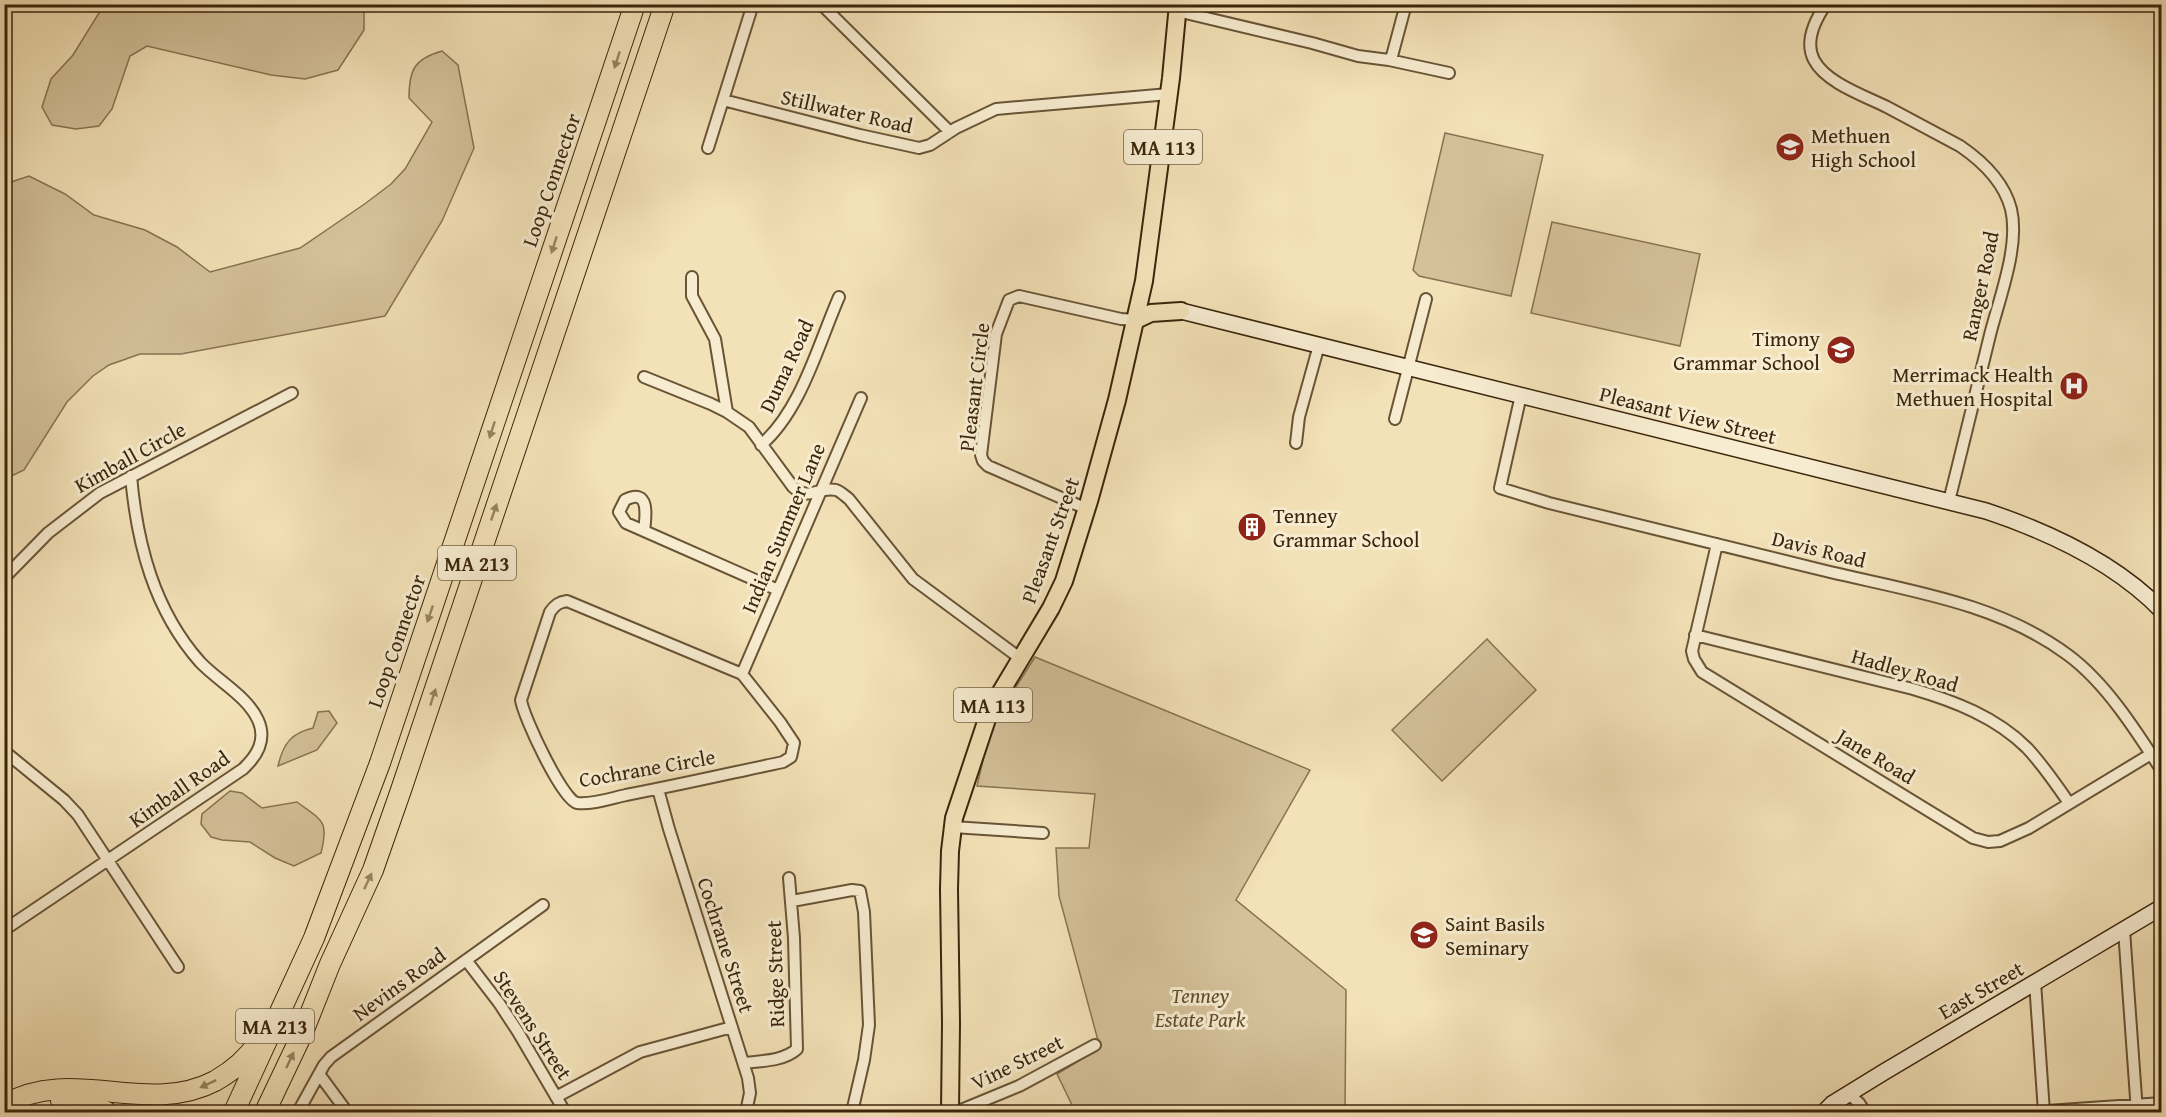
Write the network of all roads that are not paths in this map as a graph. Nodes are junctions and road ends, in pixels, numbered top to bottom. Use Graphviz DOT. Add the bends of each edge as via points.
graph roads {
  1 [pos="635,4"];
  2 [pos="665,4"];
  3 [pos="753,4"];
  4 [pos="821,4"];
  5 [pos="1406,4"];
  6 [pos="1826,4"];
  7 [pos="1178,8"];
  8 [pos="1389,60"];
  9 [pos="1449,73"];
  10 [pos="1169,94"];
  11 [pos="723,100"];
  12 [pos="950,132"];
  13 [pos="708,148"];
  14 [pos="692,277"];
  15 [pos="1142,289"];
  16 [pos="839,297"];
  17 [pos="1426,299"];
  18 [pos="1181,311"];
  19 [pos="1136,320"];
  20 [pos="1319,345"];
  21 [pos="1408,367"];
  22 [pos="644,377"];
  23 [pos="292,393"];
  24 [pos="1521,395"];
  25 [pos="861,398"];
  26 [pos="727,412"];
  27 [pos="1395,419"];
  28 [pos="1296,443"];
  29 [pos="761,446"];
  30 [pos="131,476"];
  31 [pos="820,491"];
  32 [pos="1949,501"];
  33 [pos="1087,509"];
  34 [pos="645,531"];
  35 [pos="1717,544"];
  36 [pos="4,578"];
  37 [pos="778,590"];
  38 [pos="2162,611"];
  39 [pos="1695,636"];
  40 [pos="1021,659"];
  41 [pos="742,674"];
  42 [pos="4,752"];
  43 [pos="2151,754"];
  44 [pos="2162,771"];
  45 [pos="658,789"];
  46 [pos="2069,803"];
  47 [pos="953,827"];
  48 [pos="1043,833"];
  49 [pos="108,861"];
  50 [pos="789,878"];
  51 [pos="792,901"];
  52 [pos="543,905"];
  53 [pos="2162,907"];
  54 [pos="4,930"];
  55 [pos="2124,930"];
  56 [pos="314,938"];
  57 [pos="466,960"];
  58 [pos="178,967"];
  59 [pos="2035,982"];
  60 [pos="732,1028"];
  61 [pos="1095,1045"];
  62 [pos="744,1063"];
  63 [pos="319,1074"];
  64 [pos="1849,1094"];
  65 [pos="556,1097"];
  66 [pos="2162,1103"];
  67 [pos="4,1105"];
  68 [pos="2137,1109"];
  69 [pos="2044,1112"];
  70 [pos="15,1113"];
  71 [pos="107,1113"];
  72 [pos="234,1113"];
  73 [pos="265,1113"];
  74 [pos="298,1113"];
  75 [pos="347,1113"];
  76 [pos="565,1113"];
  77 [pos="746,1113"];
  78 [pos="852,1113"];
  79 [pos="950,1113"];
  80 [pos="956,1113"];
  81 [pos="1824,1113"];
  82 [pos="1864,1113"];
  83 [pos="2031,1113"];
  1 -- 56 [label="highway, Loop Connector / MA 213, one-way" via="380,763"];
  73 -- 2 [label="highway, MA 213, one-way" via="376,861"];
  3 -- 11 [label="street"];
  4 -- 12 [label="street"];
  5 -- 8 [label="street"];
  6 -- 32 [label="street, Ranger Road" via="1813,27 1810,46 1819,68 1977,158 1996,179 2011,207 2013,225 2007,266"];
  7 -- 8 [label="street" via="1358,56"];
  7 -- 10 [label="main road, Pleasant Street / MA 113"];
  8 -- 9 [label="street"];
  10 -- 12 [label="street, Stillwater Road" via="996,109"];
  10 -- 15 [label="main road, Pleasant Street / MA 113"];
  11 -- 12 [label="street, Stillwater Road" via="919,148"];
  11 -- 13 [label="street"];
  14 -- 26 [label="street" via="692,296 715,339"];
  15 -- 18 [label="main road"];
  15 -- 19 [label="main road, Pleasant Street / MA 113"];
  16 -- 29 [label="street, Duma Road" via="795,402 779,429"];
  17 -- 21 [label="street"];
  18 -- 19 [label="main road" via="1151,313"];
  18 -- 20 [label="street, Pleasant View Street"];
  19 -- 33 [label="main road, Pleasant Street / MA 113"];
  19 -- 33 [label="street, Pleasant Circle" via="1019,296 1009,300 996,334 983,461"];
  20 -- 21 [label="street, Pleasant View Street"];
  20 -- 28 [label="street" via="1299,417"];
  21 -- 24 [label="street, Pleasant View Street"];
  21 -- 27 [label="street"];
  22 -- 26 [label="street"];
  23 -- 30 [label="street, Kimball Circle"];
  24 -- 32 [label="street, Pleasant View Street"];
  24 -- 35 [label="street, Davis Road" via="1500,488"];
  25 -- 31 [label="street, Indian Summer Lane"];
  26 -- 29 [label="street" via="749,427"];
  29 -- 31 [label="street" via="799,493"];
  30 -- 36 [label="street, Kimball Circle" via="65,518"];
  30 -- 49 [label="street, Kimball Road" via="141,548 166,611 201,663 251,710 258,721 261,741 259,751 243,769"];
  31 -- 37 [label="street, Indian Summer Lane"];
  31 -- 40 [label="street" via="837,490 849,499 913,579"];
  32 -- 38 [label="street, Pleasant View Street" via="2004,517 2067,543 2105,566"];
  33 -- 40 [label="main road, Pleasant Street / MA 113" via="1052,608"];
  34 -- 37 [label="street"];
  35 -- 39 [label="street, Jane Road"];
  35 -- 43 [label="street, Davis Road" via="1935,597 2001,618 2069,656 2111,698"];
  37 -- 41 [label="street, Indian Summer Lane"];
  39 -- 46 [label="street, Hadley Road" via="1912,689 1963,706 2026,747"];
  39 -- 46 [label="street, Jane Road" via="1694,659 1709,678 1973,838 2000,841"];
  40 -- 47 [label="main road, Pleasant Street / MA 113" via="987,719"];
  41 -- 45 [label="street, Cochrane Circle" via="794,743 791,757"];
  41 -- 45 [label="street, Cochrane Circle" via="578,604 561,602 550,612 521,700 539,746 565,792 577,803"];
  42 -- 49 [label="street" via="64,800"];
  43 -- 44 [label="street, Davis Road"];
  43 -- 46 [label="street, Jane Road"];
  45 -- 60 [label="street, Cochrane Street"];
  47 -- 48 [label="street"];
  47 -- 79 [label="main road, Pleasant Street / MA 113" via="948,889"];
  49 -- 54 [label="street, Kimball Road"];
  49 -- 58 [label="street"];
  50 -- 51 [label="street, Ridge Street"];
  51 -- 62 [label="street, Ridge Street" via="796,1049 776,1059"];
  51 -- 78 [label="street" via="860,891 869,1025"];
  52 -- 57 [label="street, Nevins Road"];
  53 -- 55 [label="street, East Street"];
  55 -- 59 [label="street, East Street"];
  55 -- 68 [label="street"];
  56 -- 67 [label="highway, one-way" via="257,1044 241,1063 220,1078 198,1089 166,1096 50,1089"];
  56 -- 72 [label="highway, Loop Connector / MA 213"];
  57 -- 63 [label="street, Nevins Road" via="331,1057"];
  57 -- 65 [label="street, Stevens Street" via="499,1003"];
  59 -- 64 [label="street, East Street"];
  59 -- 69 [label="street"];
  60 -- 62 [label="street, Cochrane Street"];
  60 -- 65 [label="street" via="640,1052"];
  61 -- 80 [label="street, Vine Street" via="1019,1086"];
  62 -- 77 [label="street, Cochrane Street" via="750,1093"];
  63 -- 74 [label="street, Nevins Road"];
  63 -- 75 [label="street"];
  64 -- 81 [label="street, East Street"];
  64 -- 82 [label="street"];
  65 -- 76 [label="street, Stevens Street"];
  66 -- 68 [label="street"];
  68 -- 69 [label="street"];
  69 -- 83 [label="street"];
  70 -- 71 [label="highway" via="38,1103 62,1101 84,1103"];
}
